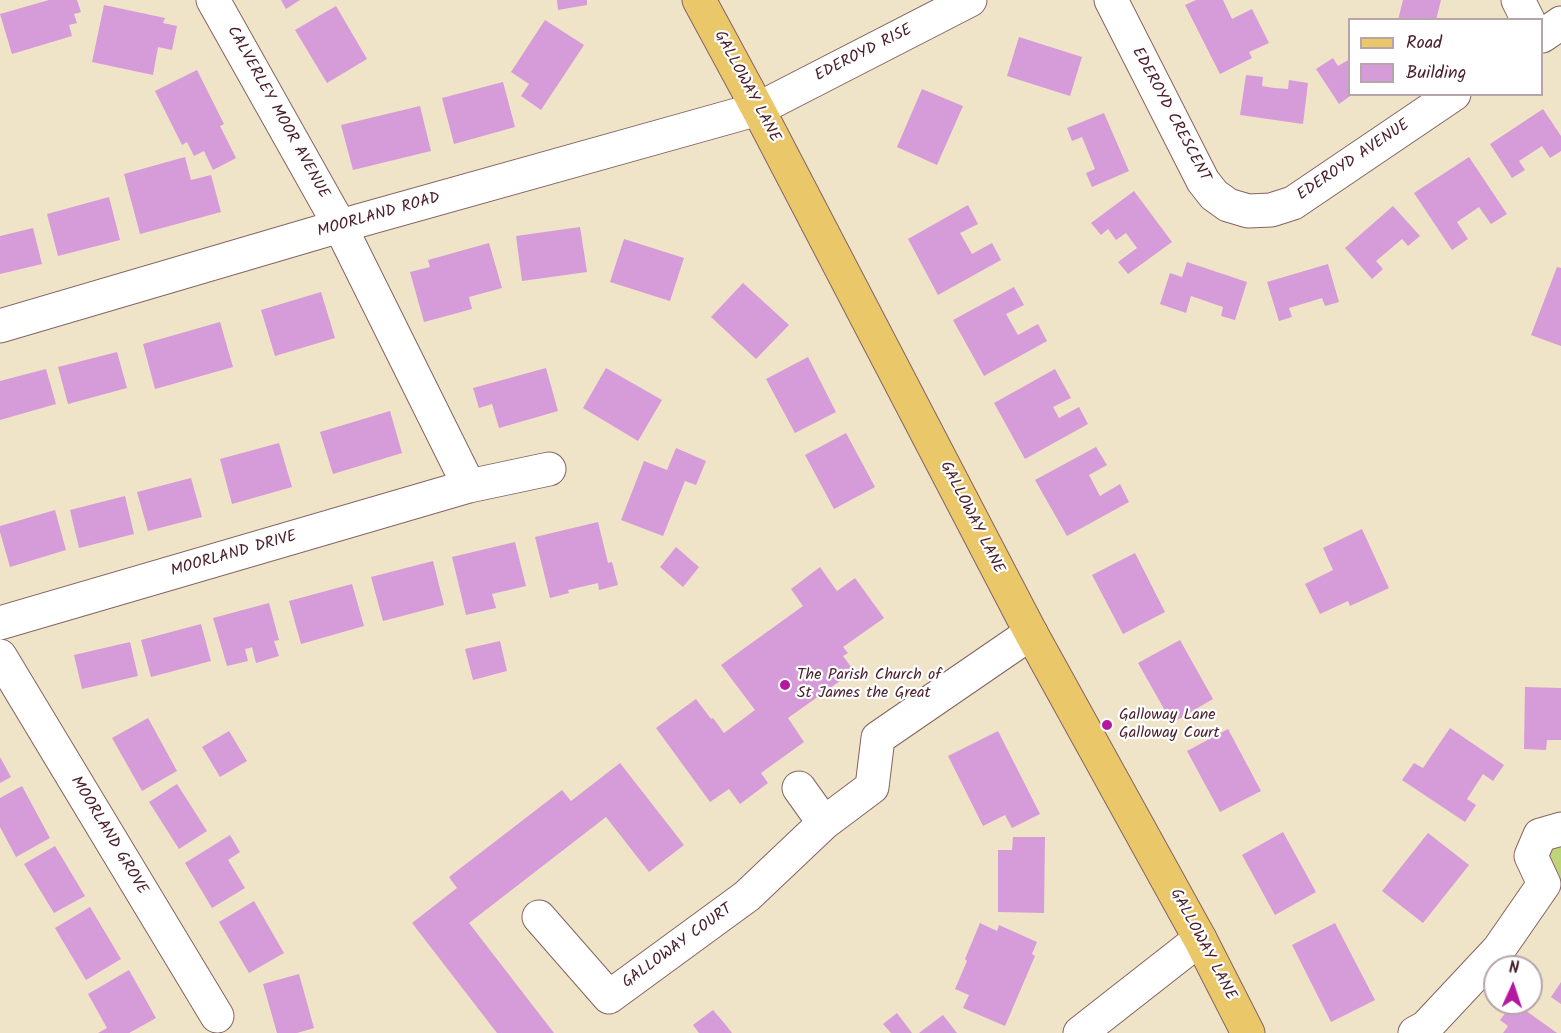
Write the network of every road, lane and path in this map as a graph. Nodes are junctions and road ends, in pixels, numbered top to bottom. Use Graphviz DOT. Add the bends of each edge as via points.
graph roads {
  1 [pos="213,0"];
  2 [pos="699,0"];
  3 [pos="970,0"];
  4 [pos="1111,0"];
  5 [pos="1518,0"];
  6 [pos="1527,18"];
  7 [pos="1561,23"];
  8 [pos="1543,35"];
  9 [pos="1451,96"];
  10 [pos="758,109"];
  11 [pos="1248,211"];
  12 [pos="340,226"];
  13 [pos="0,326"];
  14 [pos="549,469"];
  15 [pos="469,486"];
  16 [pos="0,623"];
  17 [pos="1031,633"];
  18 [pos="0,656"];
  19 [pos="799,788"];
  20 [pos="824,823"];
  21 [pos="1561,829"];
  22 [pos="1553,884"];
  23 [pos="539,917"];
  24 [pos="1200,939"];
  25 [pos="217,1016"];
  26 [pos="1080,1033"];
  27 [pos="1248,1033"];
  28 [pos="1415,1033"];
  1 -- 12 [label="street, CALVERLEY MOOR AVENUE"];
  2 -- 10 [label="main road, GALLOWAY LANE"];
  3 -- 10 [label="street, EDEROYD RISE"];
  4 -- 11 [label="street, EDEROYD CRESCENT" via="1203,181 1214,195"];
  5 -- 6 [label="street"];
  7 -- 8 [label="street"];
  9 -- 11 [label="street, EDEROYD AVENUE" via="1293,203 1271,210"];
  10 -- 12 [label="street, MOORLAND ROAD"];
  10 -- 17 [label="main road, GALLOWAY LANE"];
  12 -- 13 [label="street, MOORLAND ROAD"];
  12 -- 15 [label="street"];
  14 -- 15 [label="street, MOORLAND DRIVE"];
  15 -- 16 [label="street, MOORLAND DRIVE"];
  17 -- 20 [label="street, GALLOWAY COURT" via="878,738 872,787"];
  17 -- 24 [label="main road, GALLOWAY LANE"];
  18 -- 25 [label="street, MOORLAND GROVE"];
  19 -- 20 [label="street"];
  20 -- 23 [label="street, GALLOWAY COURT" via="747,896 609,997"];
  21 -- 22 [label="street" via="1540,835 1531,856"];
  22 -- 28 [label="street" via="1499,949 1426,1027"];
  24 -- 26 [label="street"];
  24 -- 27 [label="main road, GALLOWAY LANE"];
}
